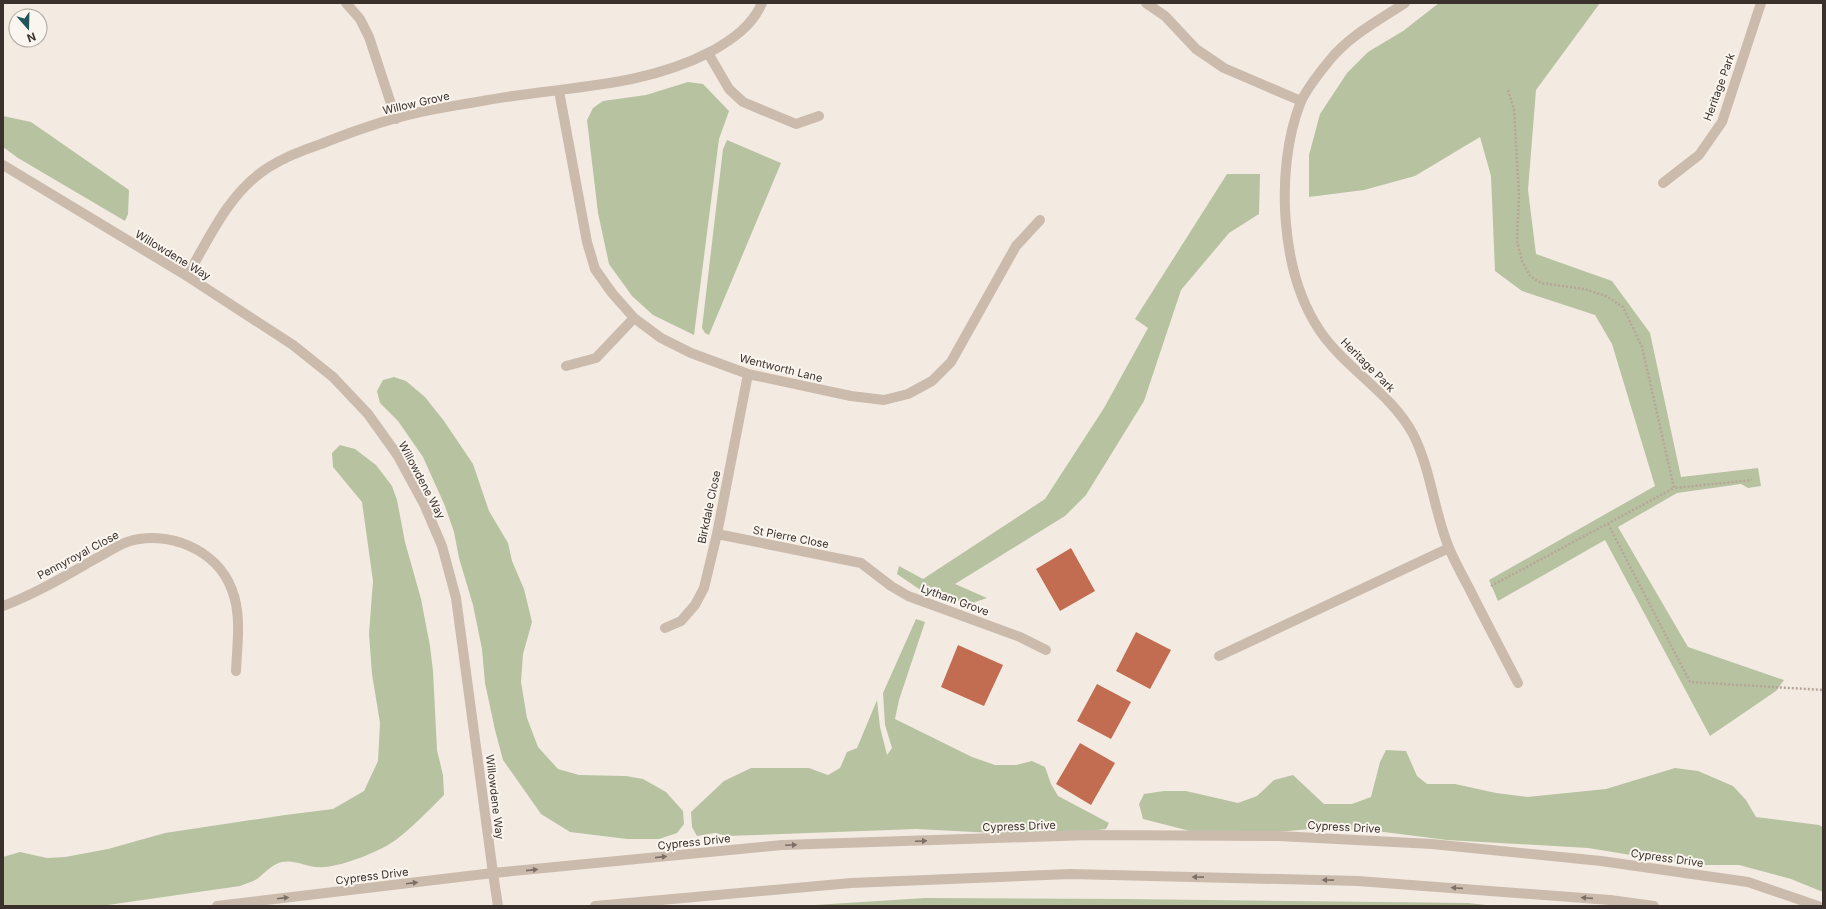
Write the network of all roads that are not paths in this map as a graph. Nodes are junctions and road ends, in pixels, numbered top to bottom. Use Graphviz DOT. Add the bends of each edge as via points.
graph roads {
  1 [pos="346,3"];
  2 [pos="762,3"];
  3 [pos="1146,3"];
  4 [pos="1405,3"];
  5 [pos="1761,3"];
  6 [pos="708,53"];
  7 [pos="559,91"];
  8 [pos="1301,101"];
  9 [pos="819,116"];
  10 [pos="396,119"];
  11 [pos="3,165"];
  12 [pos="1663,183"];
  13 [pos="1040,220"];
  14 [pos="186,276"];
  15 [pos="634,318"];
  16 [pos="566,366"];
  17 [pos="748,374"];
  18 [pos="717,534"];
  19 [pos="1449,548"];
  20 [pos="861,563"];
  21 [pos="3,606"];
  22 [pos="665,628"];
  23 [pos="1046,650"];
  24 [pos="1219,656"];
  25 [pos="236,671"];
  26 [pos="1518,684"];
  27 [pos="493,873"];
  28 [pos="217,906"];
  29 [pos="498,906"];
  30 [pos="595,906"];
  31 [pos="1654,906"];
  32 [pos="1818,906"];
  1 -- 10 [label="street" via="360,19 369,37"];
  2 -- 6 [label="street, Willow Grove" via="747,26 732,40"];
  3 -- 8 [label="street" via="1165,16 1196,49 1224,68"];
  4 -- 8 [label="street, Heritage Park" via="1350,40 1330,60"];
  5 -- 12 [label="street, Heritage Park" via="1722,122 1699,156"];
  6 -- 7 [label="street, Willow Grove" via="649,76"];
  6 -- 9 [label="street" via="729,89 743,102 796,124"];
  7 -- 10 [label="street, Willow Grove" via="506,97"];
  7 -- 15 [label="street, Wentworth Lane" via="587,242 595,268 612,294"];
  8 -- 19 [label="street, Heritage Park" via="1294,123 1284,202 1286,231 1296,277 1305,304 1319,330 1337,353 1399,413 1413,435"];
  10 -- 14 [label="street, Willow Grove" via="296,153 269,167 243,187 225,209"];
  11 -- 14 [label="street, Willowdene Way"];
  13 -- 17 [label="street, Wentworth Lane" via="1016,246 951,362 932,382 908,394 884,400 851,396"];
  14 -- 27 [label="street, Willowdene Way" via="293,345 333,377 368,414 398,456 424,504 442,546 456,598"];
  15 -- 16 [label="street" via="596,358"];
  15 -- 17 [label="street, Wentworth Lane" via="661,338"];
  17 -- 18 [label="street, Birkdale Close"];
  18 -- 20 [label="street, St Pierre Close"];
  18 -- 22 [label="street, Birkdale Close" via="704,588 695,605 681,621"];
  19 -- 24 [label="street"];
  19 -- 26 [label="street, Heritage Park"];
  20 -- 23 [label="street, Lytham Grove" via="890,586 908,596 1020,637"];
  21 -- 25 [label="street, Pennyroyal Close" via="22,599 126,542 147,537 180,541 203,554 221,570 232,590 238,620"];
  28 -- 27 [label="street, Cypress Drive, one-way"];
  27 -- 29 [label="street, Willowdene Way"];
  27 -- 32 [label="street, Cypress Drive, one-way" via="782,845 1090,835 1279,836 1432,844 1601,861 1748,882"];
  31 -- 30 [label="street, one-way" via="1610,900 1358,881 1070,874 852,883"];
}
